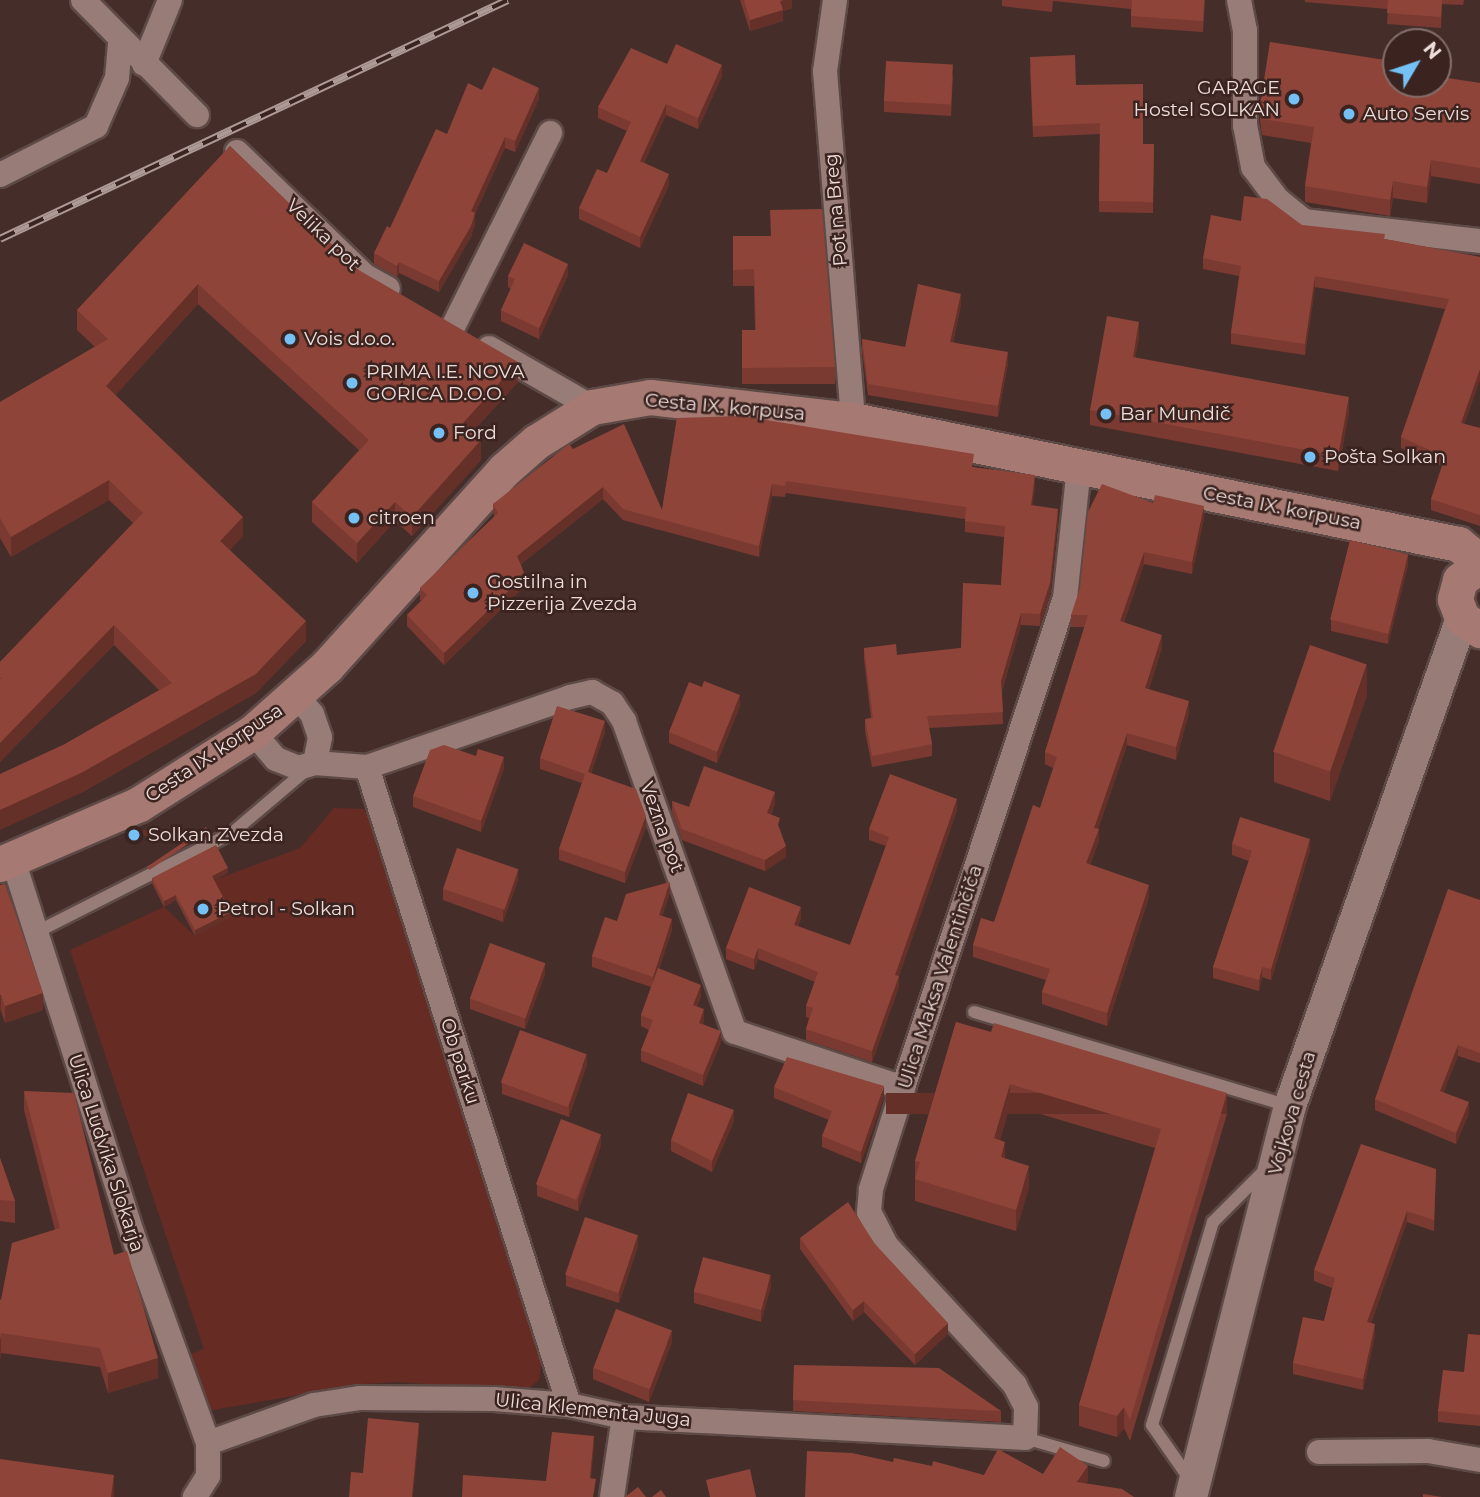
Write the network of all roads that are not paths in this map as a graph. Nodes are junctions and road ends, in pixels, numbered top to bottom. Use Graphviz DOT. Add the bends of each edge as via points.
graph roads {
  1 [pos="83,0"];
  2 [pos="170,0"];
  3 [pos="835,0"];
  4 [pos="1239,0"];
  5 [pos="120,40"];
  6 [pos="144,64"];
  7 [pos="197,115"];
  8 [pos="550,133"];
  9 [pos="237,152"];
  10 [pos="0,175"];
  11 [pos="1480,242"];
  12 [pos="409,302"];
  13 [pos="431,314"];
  14 [pos="453,327"];
  15 [pos="592,407"];
  16 [pos="853,420"];
  17 [pos="1079,468"];
  18 [pos="1473,601"];
  19 [pos="296,695"];
  20 [pos="253,732"];
  21 [pos="315,763"];
  22 [pos="367,767"];
  23 [pos="6,862"];
  24 [pos="37,932"];
  25 [pos="974,1012"];
  26 [pos="903,1088"];
  27 [pos="1290,1107"];
  28 [pos="1279,1155"];
  29 [pos="569,1405"];
  30 [pos="624,1417"];
  31 [pos="1025,1438"];
  32 [pos="208,1443"];
  33 [pos="1319,1452"];
  34 [pos="1480,1460"];
  35 [pos="1104,1461"];
  36 [pos="1192,1491"];
  37 [pos="195,1497"];
  38 [pos="612,1497"];
  1 -- 5 [label="street"];
  2 -- 6 [label="street"];
  3 -- 16 [label="street, Pot na Breg" via="825,71"];
  4 -- 11 [label="street" via="1245,30 1245,125 1253,167 1277,199 1304,221"];
  5 -- 6 [label="street"];
  5 -- 10 [label="street" via="117,78 96,126"];
  6 -- 7 [label="street"];
  8 -- 14 [label="street"];
  9 -- 12 [label="street, Velika pot" via="365,276"];
  13 -- 14 [label="street"];
  14 -- 15 [label="street"];
  15 -- 16 [label="main road, Cesta IX. korpusa" via="650,397"];
  15 -- 19 [label="main road, Cesta IX. korpusa" via="536,442 504,470 372,619"];
  16 -- 17 [label="main road, Cesta IX. korpusa"];
  17 -- 18 [label="main road, Cesta IX. korpusa" via="1396,531"];
  17 -- 26 [label="street, Ulica Maksa Valentinčiča" via="1065,598"];
  18 -- 27 [label="street, Vojkova cesta"];
  19 -- 20 [label="main road, Cesta IX. korpusa"];
  19 -- 21 [label="street" via="312,714 320,737"];
  20 -- 21 [label="street" via="276,759 298,768"];
  20 -- 23 [label="main road, Cesta IX. korpusa" via="139,804"];
  21 -- 22 [label="street"];
  21 -- 24 [label="lane" via="232,833"];
  22 -- 26 [label="street, Vezna pot" via="570,697 592,692 612,703 624,721 736,1032"];
  22 -- 29 [label="street, Ob parku"];
  23 -- 24 [label="street, Ulica Ludvika Slokarja"];
  24 -- 32 [label="street, Ulica Ludvika Slokarja" via="132,1233"];
  25 -- 27 [label="lane"];
  26 -- 31 [label="street, Ulica Maksa Valentinčiča" via="871,1189 869,1212 886,1245 1015,1385 1026,1407"];
  27 -- 28 [label="street, Vojkova cesta"];
  28 -- 36 [label="street, Vojkova cesta"];
  28 -- 36 [label="lane" via="1213,1222 1152,1425"];
  29 -- 30 [label="street, Ulica Klementa Juga"];
  29 -- 32 [label="street, Ulica Klementa Juga" via="360,1398 314,1405"];
  30 -- 31 [label="street, Ulica Klementa Juga"];
  30 -- 38 [label="street"];
  31 -- 35 [label="lane"];
  32 -- 37 [label="street" via="208,1476"];
  33 -- 34 [label="street" via="1427,1451"];
}
